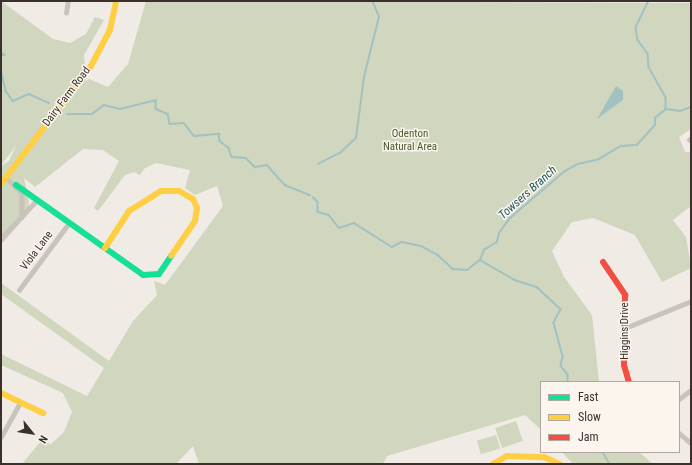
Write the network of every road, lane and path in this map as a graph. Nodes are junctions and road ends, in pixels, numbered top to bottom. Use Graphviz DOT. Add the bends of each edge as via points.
graph roads {
  1 [pos="68,1"];
  2 [pos="116,1"];
  3 [pos="66,14"];
  4 [pos="6,177"];
  5 [pos="1,184"];
  6 [pos="16,185"];
  7 [pos="37,200"];
  8 [pos="21,219"];
  9 [pos="69,223"];
  10 [pos="1,238"];
  11 [pos="105,248"];
  12 [pos="604,262"];
  13 [pos="19,290"];
  14 [pos="691,301"];
  15 [pos="625,328"];
  16 [pos="629,381"];
  17 [pos="691,390"];
  18 [pos="1,393"];
  19 [pos="680,398"];
  20 [pos="20,403"];
  21 [pos="43,413"];
  22 [pos="680,433"];
  23 [pos="1,436"];
  24 [pos="691,443"];
  25 [pos="494,464"];
  26 [pos="560,464"];
  1 -- 3 [label="street"];
  2 -- 4 [label="street, Dairy Farm Road" via="110,30 91,66"];
  4 -- 5 [label="street, Dairy Farm Road"];
  4 -- 6 [label="street"];
  6 -- 7 [label="street"];
  6 -- 8 [label="street" via="24,203"];
  7 -- 8 [label="street"];
  7 -- 9 [label="street"];
  8 -- 10 [label="street"];
  9 -- 11 [label="street"];
  9 -- 13 [label="street, Viola Lane"];
  11 -- 11 [label="street" via="129,211 144,199 161,191 179,191 193,199 197,208 195,221 159,274 143,274"];
  12 -- 15 [label="street, Higgins Drive" via="624,295"];
  14 -- 15 [label="street"];
  15 -- 16 [label="street, Higgins Drive" via="624,365"];
  17 -- 19 [label="street"];
  18 -- 20 [label="street"];
  20 -- 21 [label="street"];
  20 -- 23 [label="street"];
  22 -- 24 [label="street"];
  25 -- 26 [label="street" via="507,456 544,457"];
}
